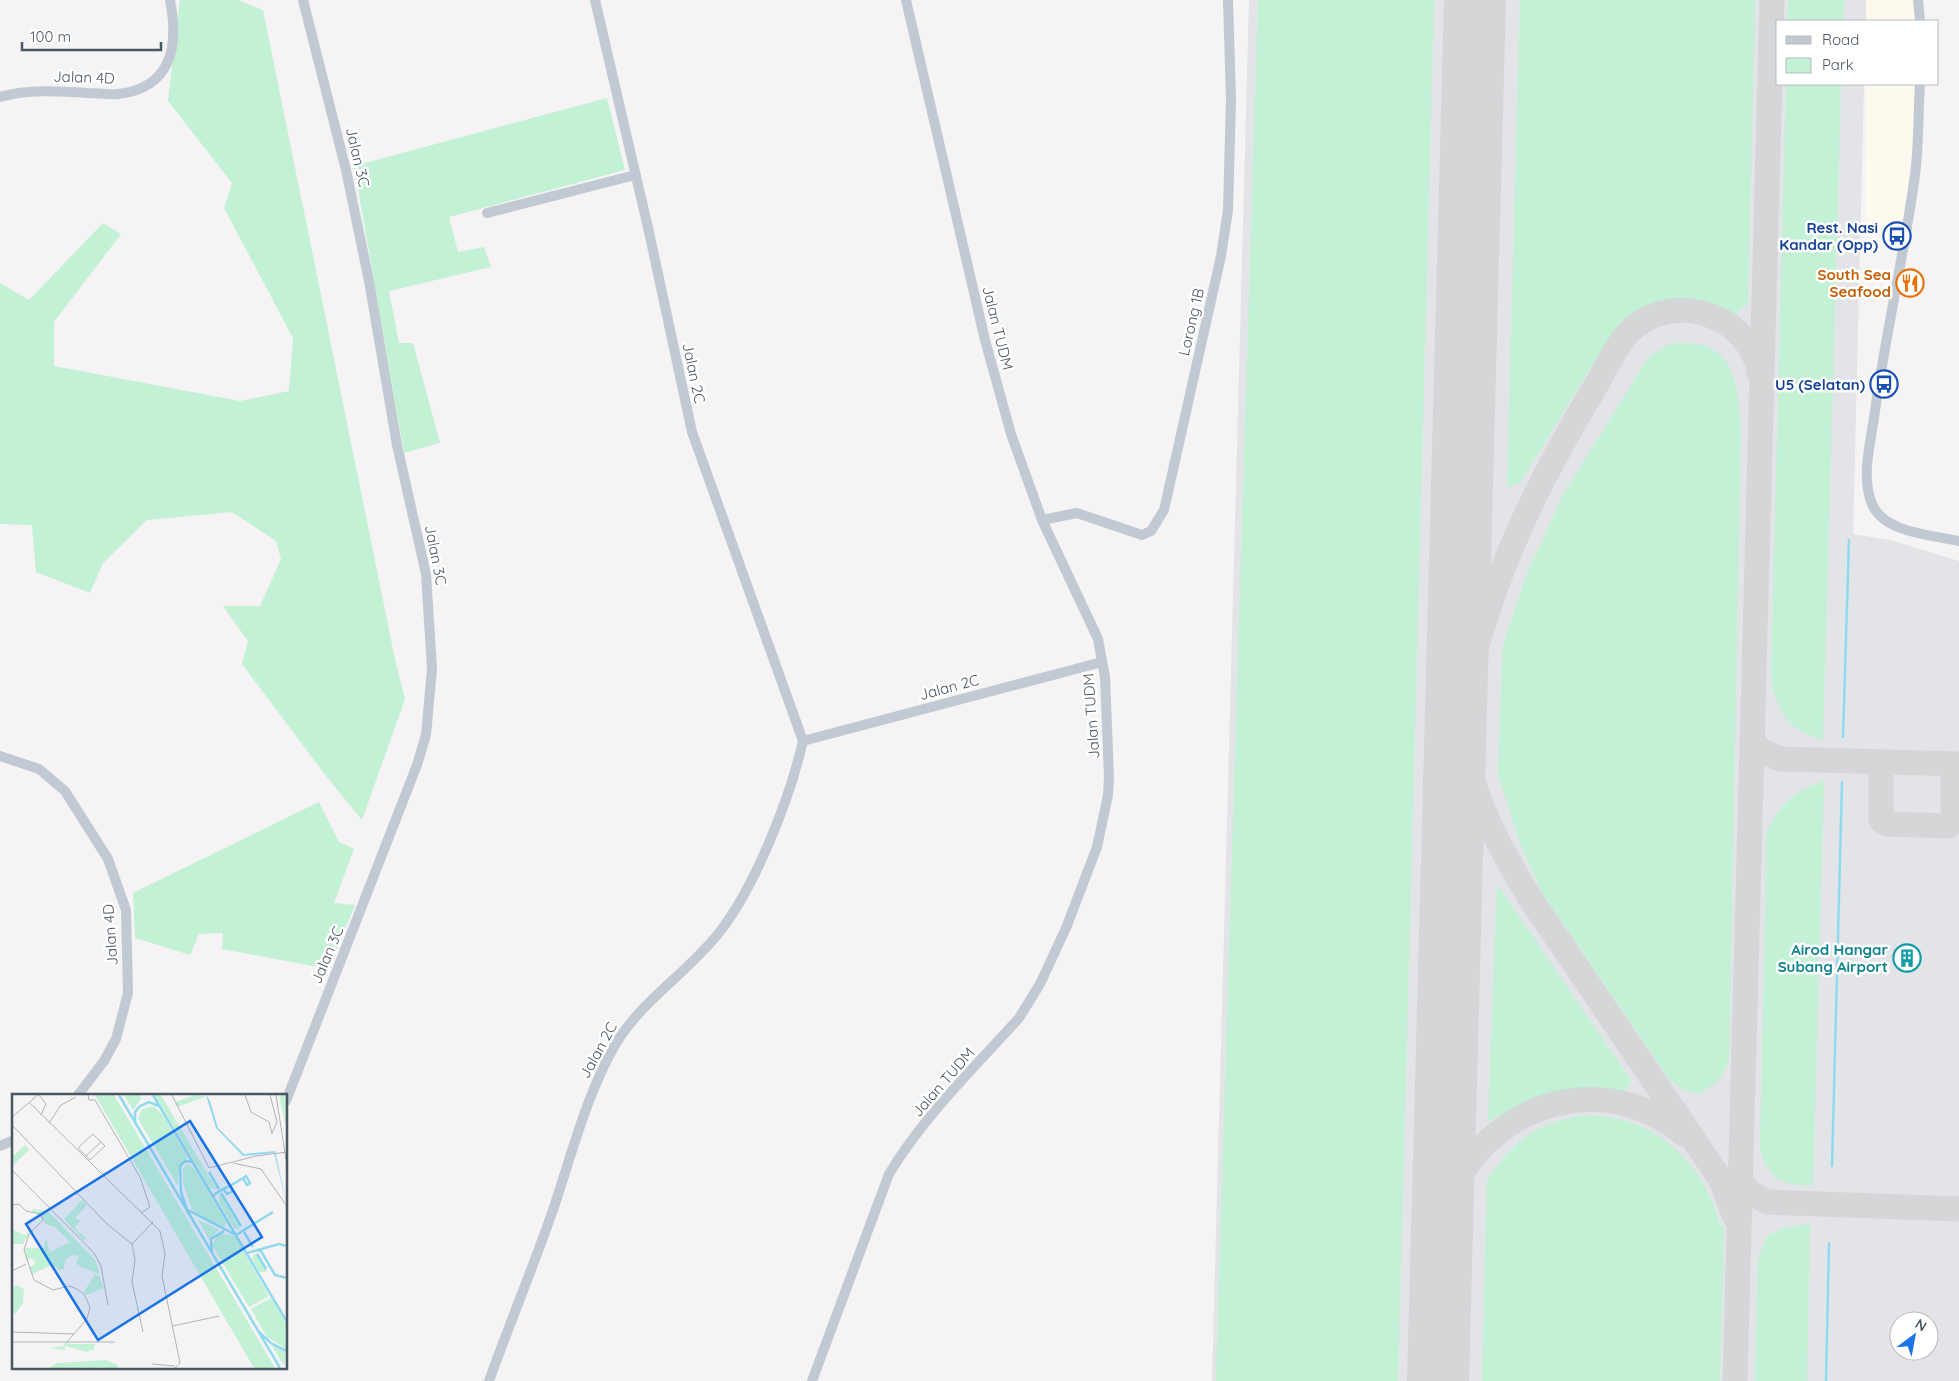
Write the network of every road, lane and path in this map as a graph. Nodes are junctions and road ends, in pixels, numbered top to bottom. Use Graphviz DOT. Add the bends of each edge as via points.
graph roads {
  1 [pos="170,0"];
  2 [pos="303,0"];
  3 [pos="594,0"];
  4 [pos="906,0"];
  5 [pos="1228,0"];
  6 [pos="1918,0"];
  7 [pos="1920,20"];
  8 [pos="1920,85"];
  9 [pos="0,97"];
  10 [pos="635,175"];
  11 [pos="487,213"];
  12 [pos="1042,520"];
  13 [pos="1959,541"];
  14 [pos="1102,662"];
  15 [pos="803,741"];
  16 [pos="0,756"];
  17 [pos="79,1094"];
  18 [pos="288,1096"];
  19 [pos="12,1141"];
  20 [pos="0,1146"];
  21 [pos="489,1381"];
  22 [pos="812,1381"];
  1 -- 9 [label="street, Jalan 4D" via="174,17 169,64 162,75 144,88 118,94 52,91"];
  2 -- 18 [label="street, Jalan 3C" via="348,180 397,445 426,574 432,669 426,735 417,765"];
  3 -- 10 [label="street, Jalan 2C"];
  4 -- 12 [label="street, Jalan TUDM" via="984,340 1015,448"];
  5 -- 12 [label="street, Lorong 1B" via="1231,99 1228,210 1221,256 1164,510 1151,531 1142,535 1077,513"];
  6 -- 7 [label="street"];
  8 -- 13 [label="street" via="1915,174 1882,360 1866,474 1872,504 1887,522"];
  10 -- 11 [label="street"];
  10 -- 15 [label="street, Jalan 2C" via="695,445"];
  12 -- 14 [label="street, Jalan TUDM" via="1098,639"];
  14 -- 15 [label="street, Jalan 2C"];
  14 -- 22 [label="street, Jalan TUDM" via="1108,795 1096,847 1066,928 1044,976 1019,1018 908,1144 889,1174"];
  15 -- 21 [label="street, Jalan 2C" via="797,768 746,891 718,934 634,1019 600,1072"];
  16 -- 17 [label="street, Jalan 4D" via="39,769 65,791 108,859 126,910 128,993 116,1039"];
  19 -- 20 [label="street"];
}
